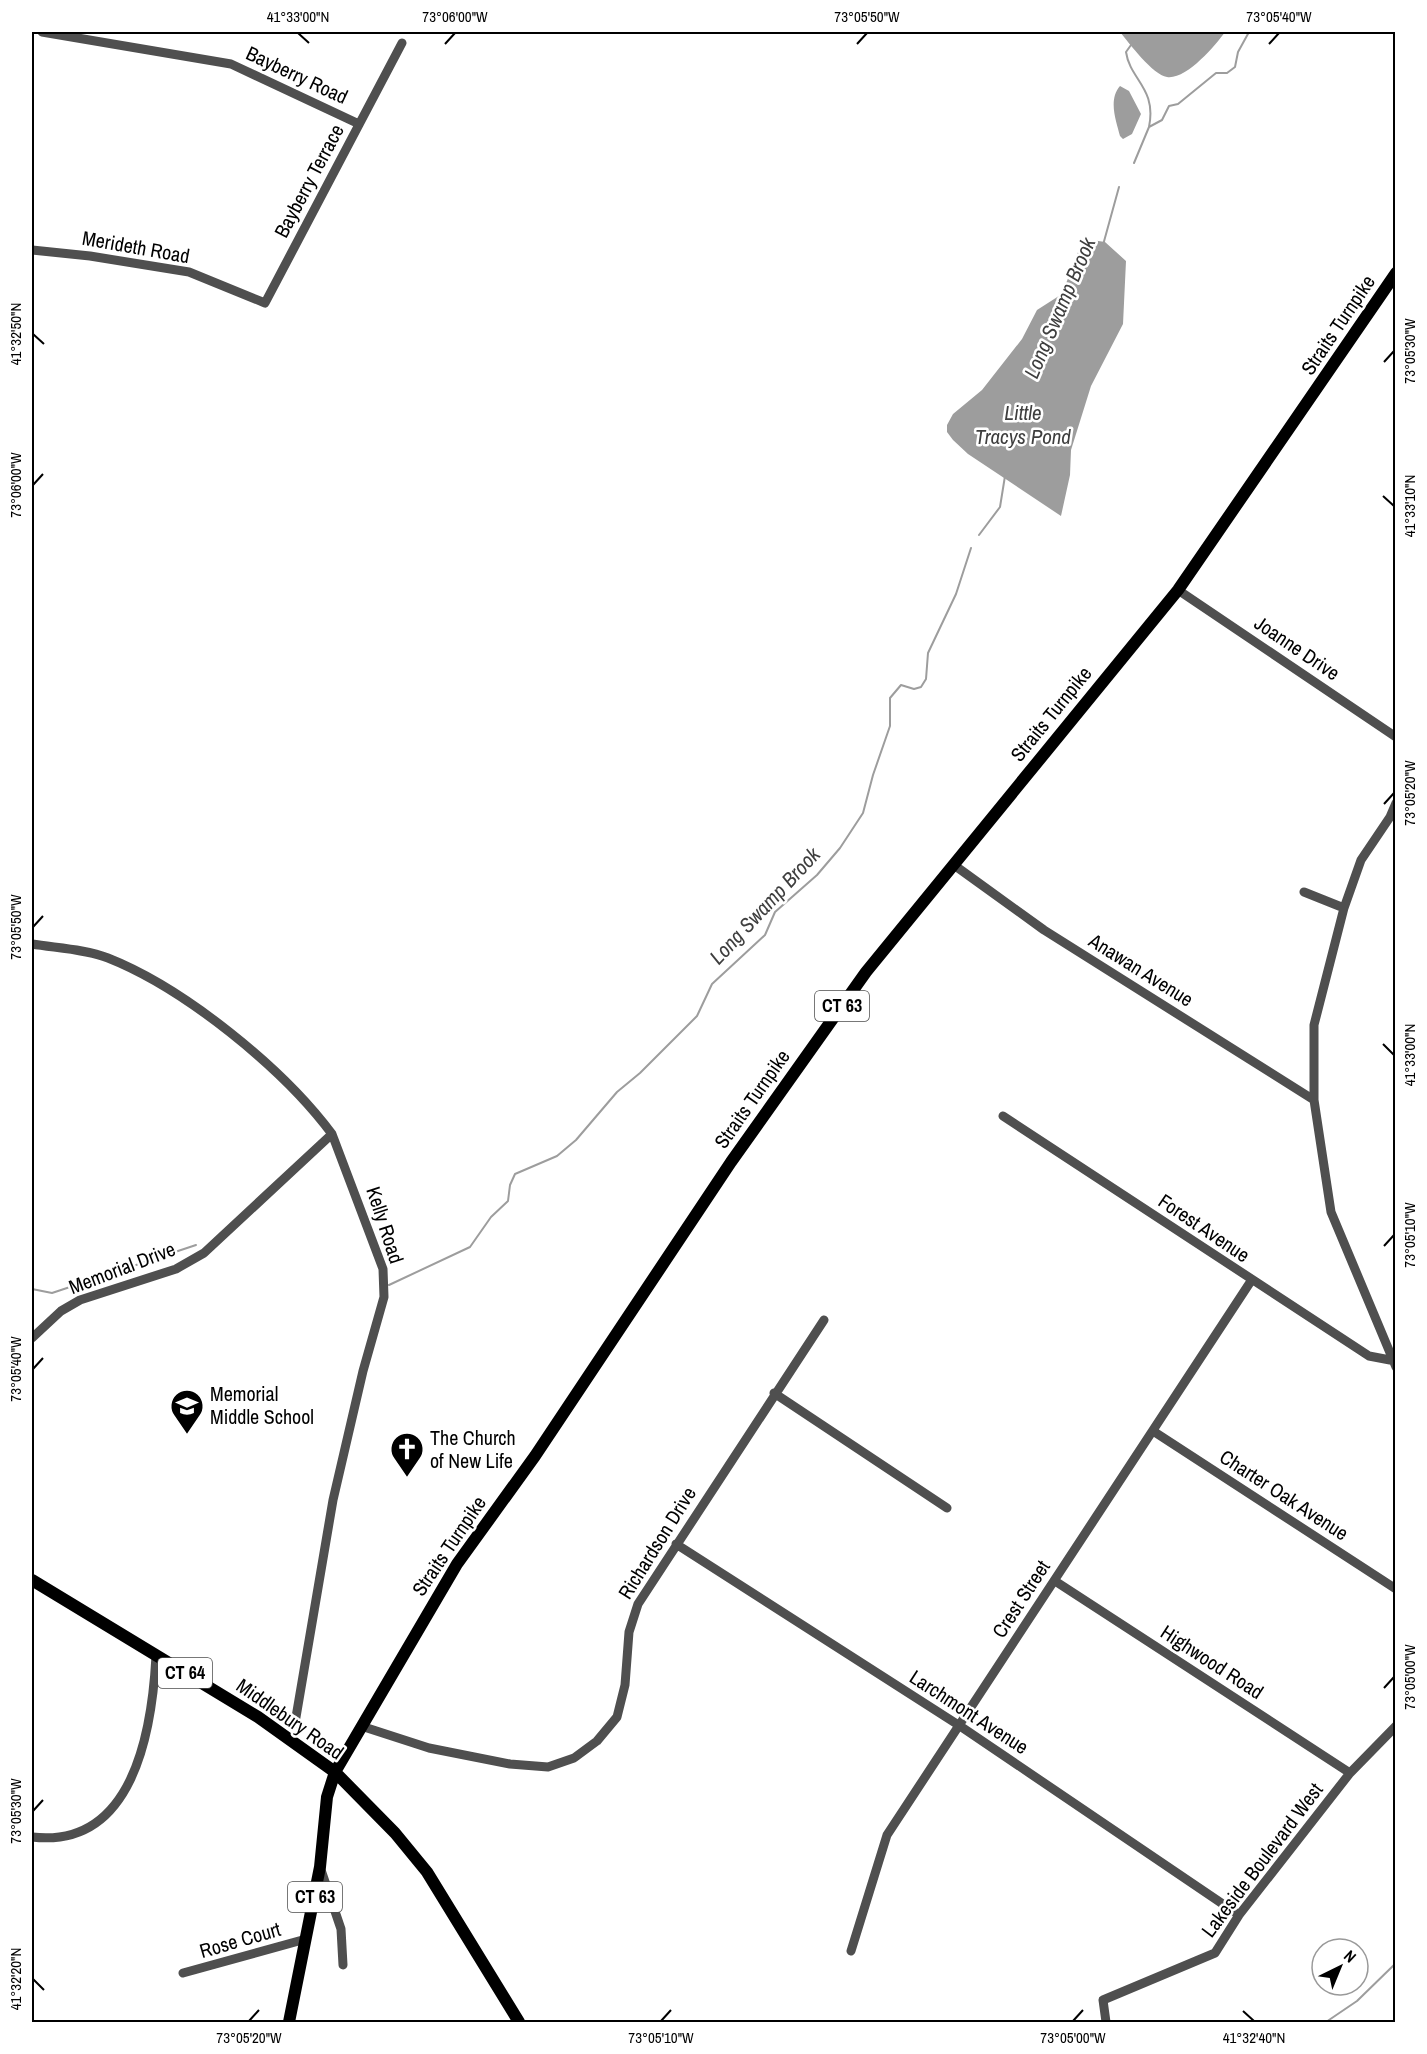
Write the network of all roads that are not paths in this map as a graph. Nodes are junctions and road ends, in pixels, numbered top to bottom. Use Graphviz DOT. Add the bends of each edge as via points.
graph roads {
  1 [pos="42,32"];
  2 [pos="402,44"];
  3 [pos="359,124"];
  4 [pos="32,250"];
  5 [pos="1395,273"];
  6 [pos="265,303"];
  7 [pos="1178,590"];
  8 [pos="1395,737"];
  9 [pos="1395,804"];
  10 [pos="954,865"];
  11 [pos="1304,892"];
  12 [pos="1344,908"];
  13 [pos="32,944"];
  14 [pos="1314,1100"];
  15 [pos="1003,1116"];
  16 [pos="332,1134"];
  17 [pos="1251,1281"];
  18 [pos="824,1320"];
  19 [pos="32,1338"];
  20 [pos="1393,1364"];
  21 [pos="774,1393"];
  22 [pos="1153,1431"];
  23 [pos="947,1508"];
  24 [pos="676,1544"];
  25 [pos="32,1580"];
  26 [pos="1055,1581"];
  27 [pos="1395,1589"];
  28 [pos="156,1656"];
  29 [pos="295,1723"];
  30 [pos="361,1726"];
  31 [pos="960,1726"];
  32 [pos="1395,1726"];
  33 [pos="334,1772"];
  34 [pos="1350,1773"];
  35 [pos="32,1837"];
  36 [pos="320,1867"];
  37 [pos="1239,1915"];
  38 [pos="306,1939"];
  39 [pos="851,1951"];
  40 [pos="343,1965"];
  41 [pos="183,1973"];
  42 [pos="289,2022"];
  43 [pos="519,2022"];
  44 [pos="1106,2022"];
  1 -- 3 [label="street, Bayberry Road" via="231,64"];
  2 -- 3 [label="street, Bayberry Terrace"];
  3 -- 6 [label="street, Bayberry Terrace"];
  4 -- 6 [label="street, Merideth Road" via="189,272"];
  5 -- 7 [label="main road, Straits Turnpike / CT 63"];
  7 -- 8 [label="street, Joanne Drive"];
  7 -- 10 [label="main road, Straits Turnpike / CT 63"];
  9 -- 12 [label="street" via="1361,860"];
  10 -- 14 [label="street, Anawan Avenue" via="1044,930"];
  10 -- 30 [label="main road, Straits Turnpike / CT 63" via="866,972 731,1162 535,1456 457,1564"];
  11 -- 12 [label="street"];
  12 -- 14 [label="street" via="1314,1025"];
  13 -- 16 [label="street, Kelly Road" via="106,957 166,988 227,1030 319,1116"];
  14 -- 20 [label="street" via="1331,1212"];
  15 -- 17 [label="street, Forest Avenue"];
  16 -- 19 [label="street, Memorial Drive" via="204,1253 176,1269 80,1300 61,1311"];
  16 -- 29 [label="street, Kelly Road" via="383,1269 384,1297 333,1500"];
  17 -- 20 [label="street, Forest Avenue" via="1370,1356"];
  17 -- 22 [label="street, Crest Street"];
  18 -- 21 [label="street, Richardson Drive"];
  21 -- 23 [label="street"];
  21 -- 24 [label="street, Richardson Drive"];
  22 -- 26 [label="street, Crest Street"];
  22 -- 27 [label="street, Charter Oak Avenue"];
  24 -- 30 [label="street, Richardson Drive" via="638,1604 629,1632 625,1685 617,1717 597,1741 574,1758 548,1767 510,1764 429,1748"];
  24 -- 31 [label="street, Larchmont Avenue"];
  25 -- 28 [label="main road, Middlebury Road / CT 64"];
  26 -- 31 [label="street, Crest Street"];
  26 -- 34 [label="street, Highwood Road"];
  28 -- 33 [label="main road, Middlebury Road / CT 64" via="267,1723"];
  28 -- 35 [label="street" via="153,1705 130,1782 120,1799 109,1814 85,1830 50,1839"];
  30 -- 33 [label="main road, Straits Turnpike / CT 63"];
  31 -- 37 [label="street, Larchmont Avenue"];
  31 -- 39 [label="street, Crest Street" via="887,1835"];
  32 -- 34 [label="street, Lakeside Boulevard West"];
  33 -- 36 [label="main road, Straits Turnpike / CT 63" via="327,1797"];
  33 -- 43 [label="main road, Middlebury Road / CT 64" via="395,1833 427,1872"];
  34 -- 37 [label="street, Lakeside Boulevard West"];
  36 -- 38 [label="main road, Straits Turnpike / CT 63"];
  36 -- 40 [label="street" via="341,1929"];
  37 -- 44 [label="street, Lakeside Boulevard West" via="1215,1953 1103,2000"];
  38 -- 41 [label="street, Rose Court"];
  38 -- 42 [label="main road, Straits Turnpike / CT 63"];
}
